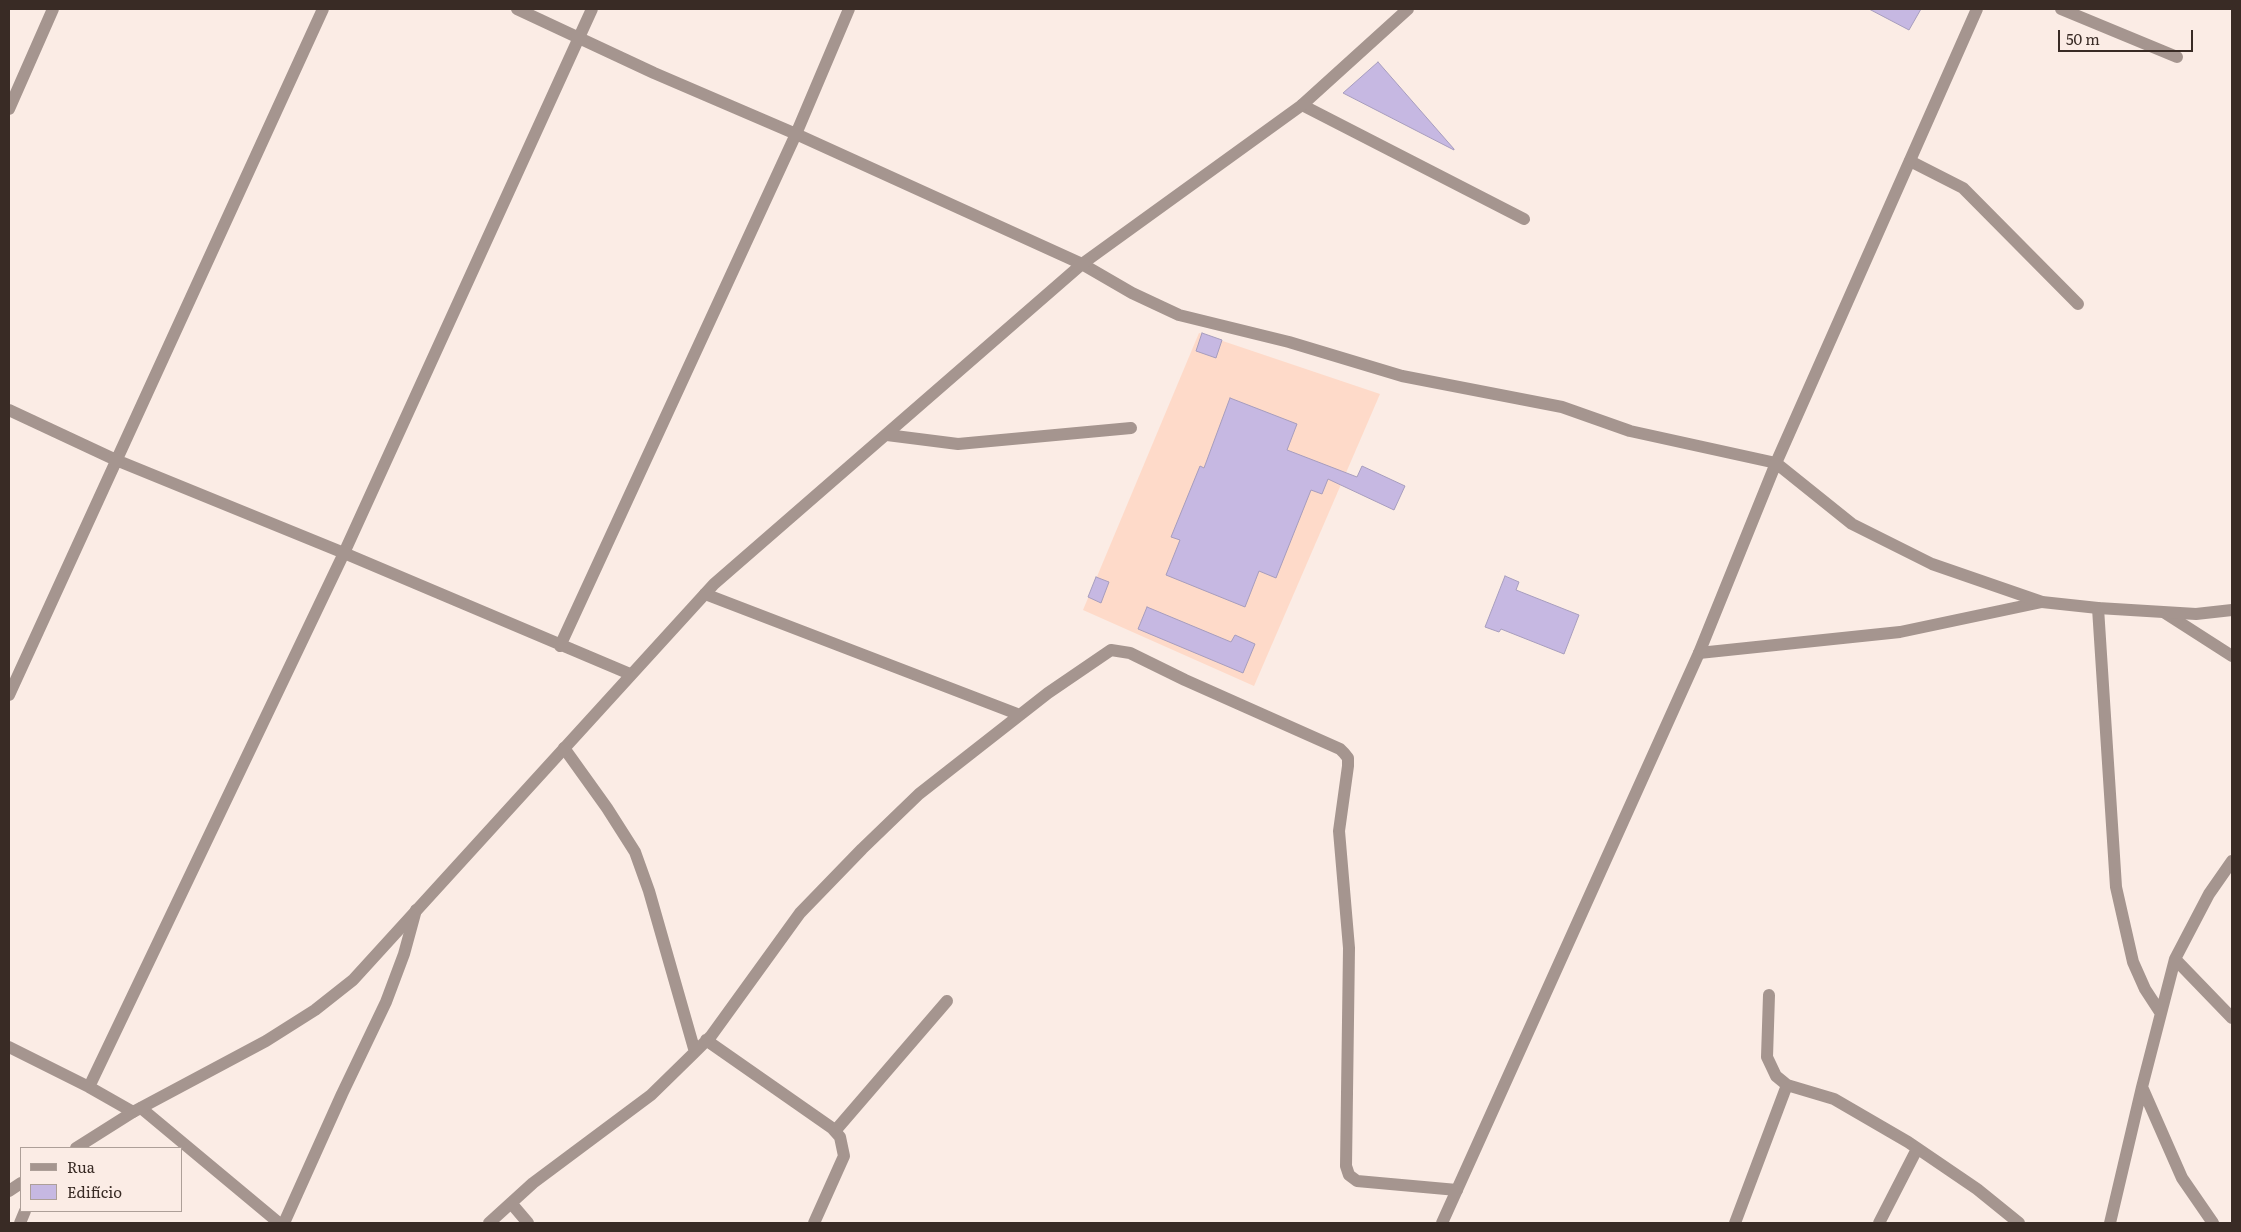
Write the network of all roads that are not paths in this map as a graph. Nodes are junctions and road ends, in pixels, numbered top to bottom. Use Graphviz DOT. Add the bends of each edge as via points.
graph roads {
  1 [pos="53,9"];
  2 [pos="323,9"];
  3 [pos="517,9"];
  4 [pos="592,9"];
  5 [pos="849,9"];
  6 [pos="1408,9"];
  7 [pos="1977,9"];
  8 [pos="2061,9"];
  9 [pos="579,38"];
  10 [pos="2177,58"];
  11 [pos="1302,105"];
  12 [pos="9,109"];
  13 [pos="796,134"];
  14 [pos="1910,162"];
  15 [pos="1524,219"];
  16 [pos="1082,264"];
  17 [pos="2078,304"];
  18 [pos="9,410"];
  19 [pos="1131,428"];
  20 [pos="888,435"];
  21 [pos="116,460"];
  22 [pos="1776,463"];
  23 [pos="344,553"];
  24 [pos="705,594"];
  25 [pos="2042,602"];
  26 [pos="2098,608"];
  27 [pos="2232,610"];
  28 [pos="2165,612"];
  29 [pos="560,646"];
  30 [pos="1699,653"];
  31 [pos="2232,656"];
  32 [pos="630,674"];
  33 [pos="9,695"];
  34 [pos="1020,715"];
  35 [pos="564,748"];
  36 [pos="2232,860"];
  37 [pos="416,910"];
  38 [pos="2175,959"];
  39 [pos="1769,995"];
  40 [pos="947,1001"];
  41 [pos="2160,1012"];
  42 [pos="2232,1018"];
  43 [pos="706,1040"];
  44 [pos="9,1047"];
  45 [pos="695,1052"];
  46 [pos="1787,1085"];
  47 [pos="90,1087"];
  48 [pos="2142,1087"];
  49 [pos="137,1110"];
  50 [pos="835,1131"];
  51 [pos="78,1147"];
  52 [pos="1917,1149"];
  53 [pos="20,1184"];
  54 [pos="1457,1190"];
  55 [pos="9,1191"];
  56 [pos="511,1203"];
  57 [pos="279,1223"];
  58 [pos="284,1223"];
  59 [pos="489,1223"];
  60 [pos="528,1223"];
  61 [pos="814,1223"];
  62 [pos="1442,1223"];
  63 [pos="1735,1223"];
  64 [pos="1880,1223"];
  65 [pos="2019,1223"];
  66 [pos="2110,1223"];
  67 [pos="2213,1223"];
  1 -- 12 [label="street"];
  2 -- 21 [label="street"];
  3 -- 9 [label="street"];
  4 -- 9 [label="street"];
  5 -- 13 [label="street"];
  6 -- 11 [label="street"];
  7 -- 14 [label="street"];
  8 -- 10 [label="street"];
  9 -- 13 [label="street"];
  9 -- 23 [label="street"];
  11 -- 15 [label="street"];
  11 -- 16 [label="street"];
  13 -- 16 [label="street"];
  13 -- 29 [label="street"];
  14 -- 17 [label="street" via="1963,188"];
  14 -- 22 [label="street"];
  16 -- 20 [label="street"];
  16 -- 22 [label="street" via="1179,315 1289,342 1402,376 1562,407 1630,431"];
  18 -- 21 [label="street"];
  19 -- 20 [label="street" via="958,444"];
  20 -- 24 [label="street"];
  21 -- 23 [label="street"];
  21 -- 33 [label="street"];
  22 -- 25 [label="street" via="1852,524 1932,564"];
  22 -- 30 [label="street"];
  23 -- 29 [label="street"];
  23 -- 47 [label="street"];
  24 -- 32 [label="street"];
  24 -- 34 [label="street"];
  25 -- 26 [label="street"];
  25 -- 30 [label="street" via="1900,632"];
  26 -- 28 [label="street"];
  26 -- 41 [label="street" via="2116,887 2134,962 2145,989"];
  27 -- 28 [label="street" via="2196,614"];
  28 -- 31 [label="street"];
  29 -- 32 [label="street"];
  30 -- 54 [label="street"];
  32 -- 35 [label="street"];
  34 -- 43 [label="street" via="919,794 800,913"];
  34 -- 54 [label="street" via="1112,650 1130,653 1344,753 1348,766 1339,831 1349,948 1346,1166 1356,1181"];
  35 -- 37 [label="street"];
  35 -- 45 [label="street" via="634,852 649,890"];
  36 -- 38 [label="street" via="2209,894"];
  37 -- 49 [label="street" via="353,980 315,1010 266,1041"];
  37 -- 58 [label="street" via="386,1002"];
  38 -- 41 [label="street"];
  38 -- 42 [label="street"];
  39 -- 46 [label="street" via="1766,1057 1776,1076"];
  40 -- 50 [label="street"];
  41 -- 48 [label="street"];
  43 -- 45 [label="street"];
  43 -- 50 [label="street"];
  44 -- 47 [label="street"];
  45 -- 56 [label="street" via="651,1094 533,1182"];
  46 -- 52 [label="street" via="1834,1100"];
  46 -- 63 [label="street"];
  47 -- 49 [label="street"];
  48 -- 66 [label="street"];
  48 -- 67 [label="street" via="2182,1178"];
  49 -- 51 [label="street"];
  49 -- 57 [label="street"];
  50 -- 61 [label="street" via="843,1144 844,1156"];
  52 -- 64 [label="street"];
  52 -- 65 [label="street" via="1977,1189"];
  53 -- 55 [label="street"];
  54 -- 62 [label="street"];
  56 -- 59 [label="street"];
  56 -- 60 [label="street"];
}
